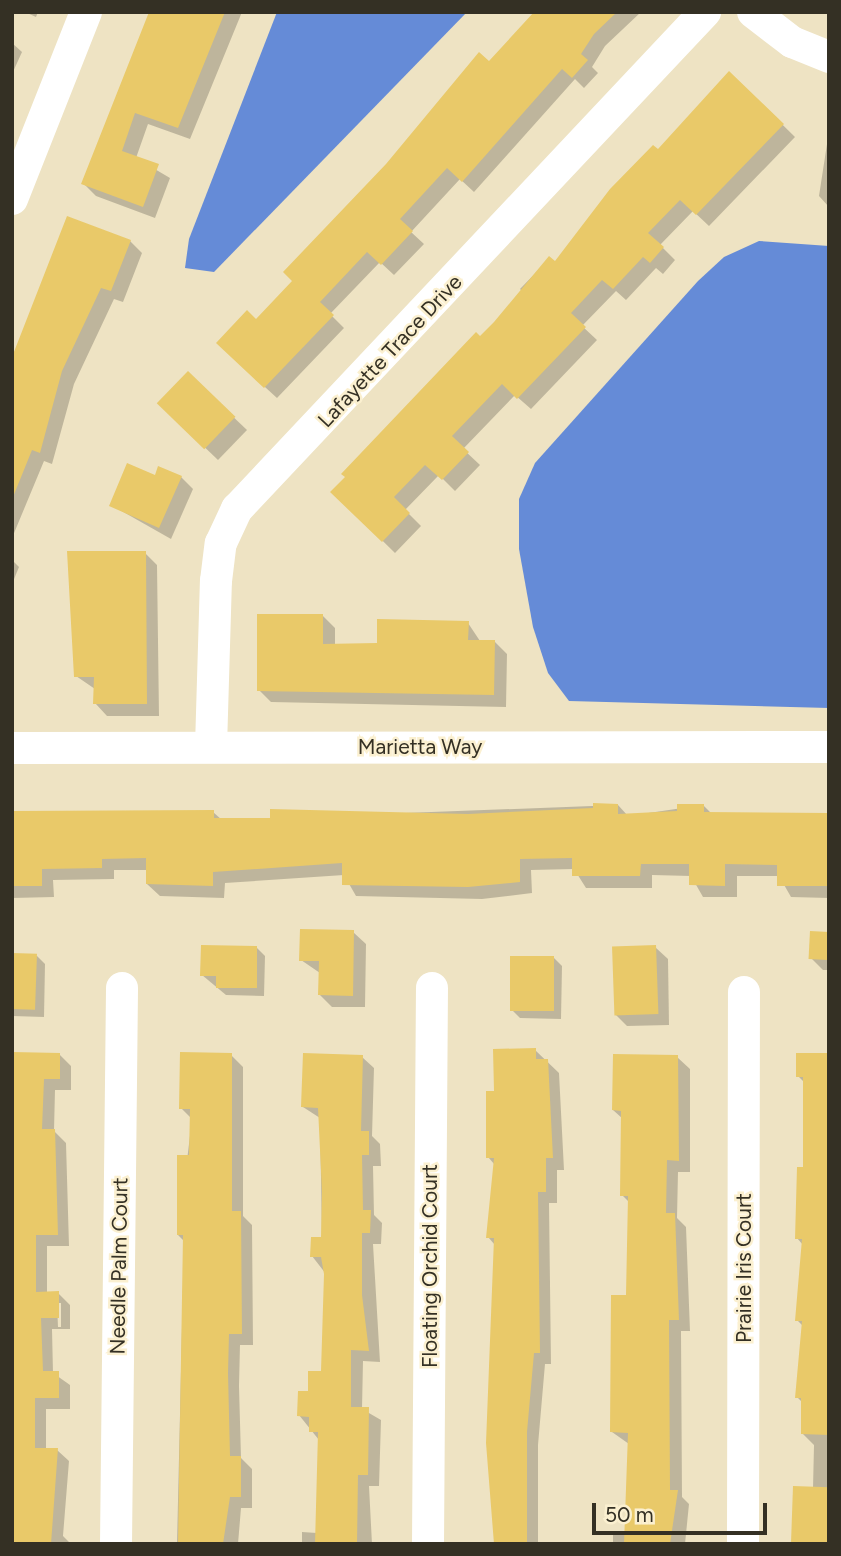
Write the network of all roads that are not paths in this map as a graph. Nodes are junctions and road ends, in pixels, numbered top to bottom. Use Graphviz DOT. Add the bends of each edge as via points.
graph roads {
  1 [pos="86,12"];
  2 [pos="705,12"];
  3 [pos="753,12"];
  4 [pos="829,57"];
  5 [pos="12,199"];
  6 [pos="211,747"];
  7 [pos="829,747"];
  8 [pos="12,748"];
  9 [pos="122,988"];
  10 [pos="432,988"];
  11 [pos="744,992"];
  12 [pos="116,1544"];
  13 [pos="428,1544"];
  14 [pos="743,1544"];
  1 -- 5 [label="street"];
  2 -- 6 [label="street, Lafayette Trace Drive" via="237,509 221,543 216,581"];
  3 -- 4 [label="street" via="792,42"];
  6 -- 7 [label="street, Marietta Way"];
  6 -- 8 [label="street, Marietta Way"];
  9 -- 12 [label="street, Needle Palm Court"];
  10 -- 13 [label="street, Floating Orchid Court"];
  11 -- 14 [label="street, Prairie Iris Court"];
}
